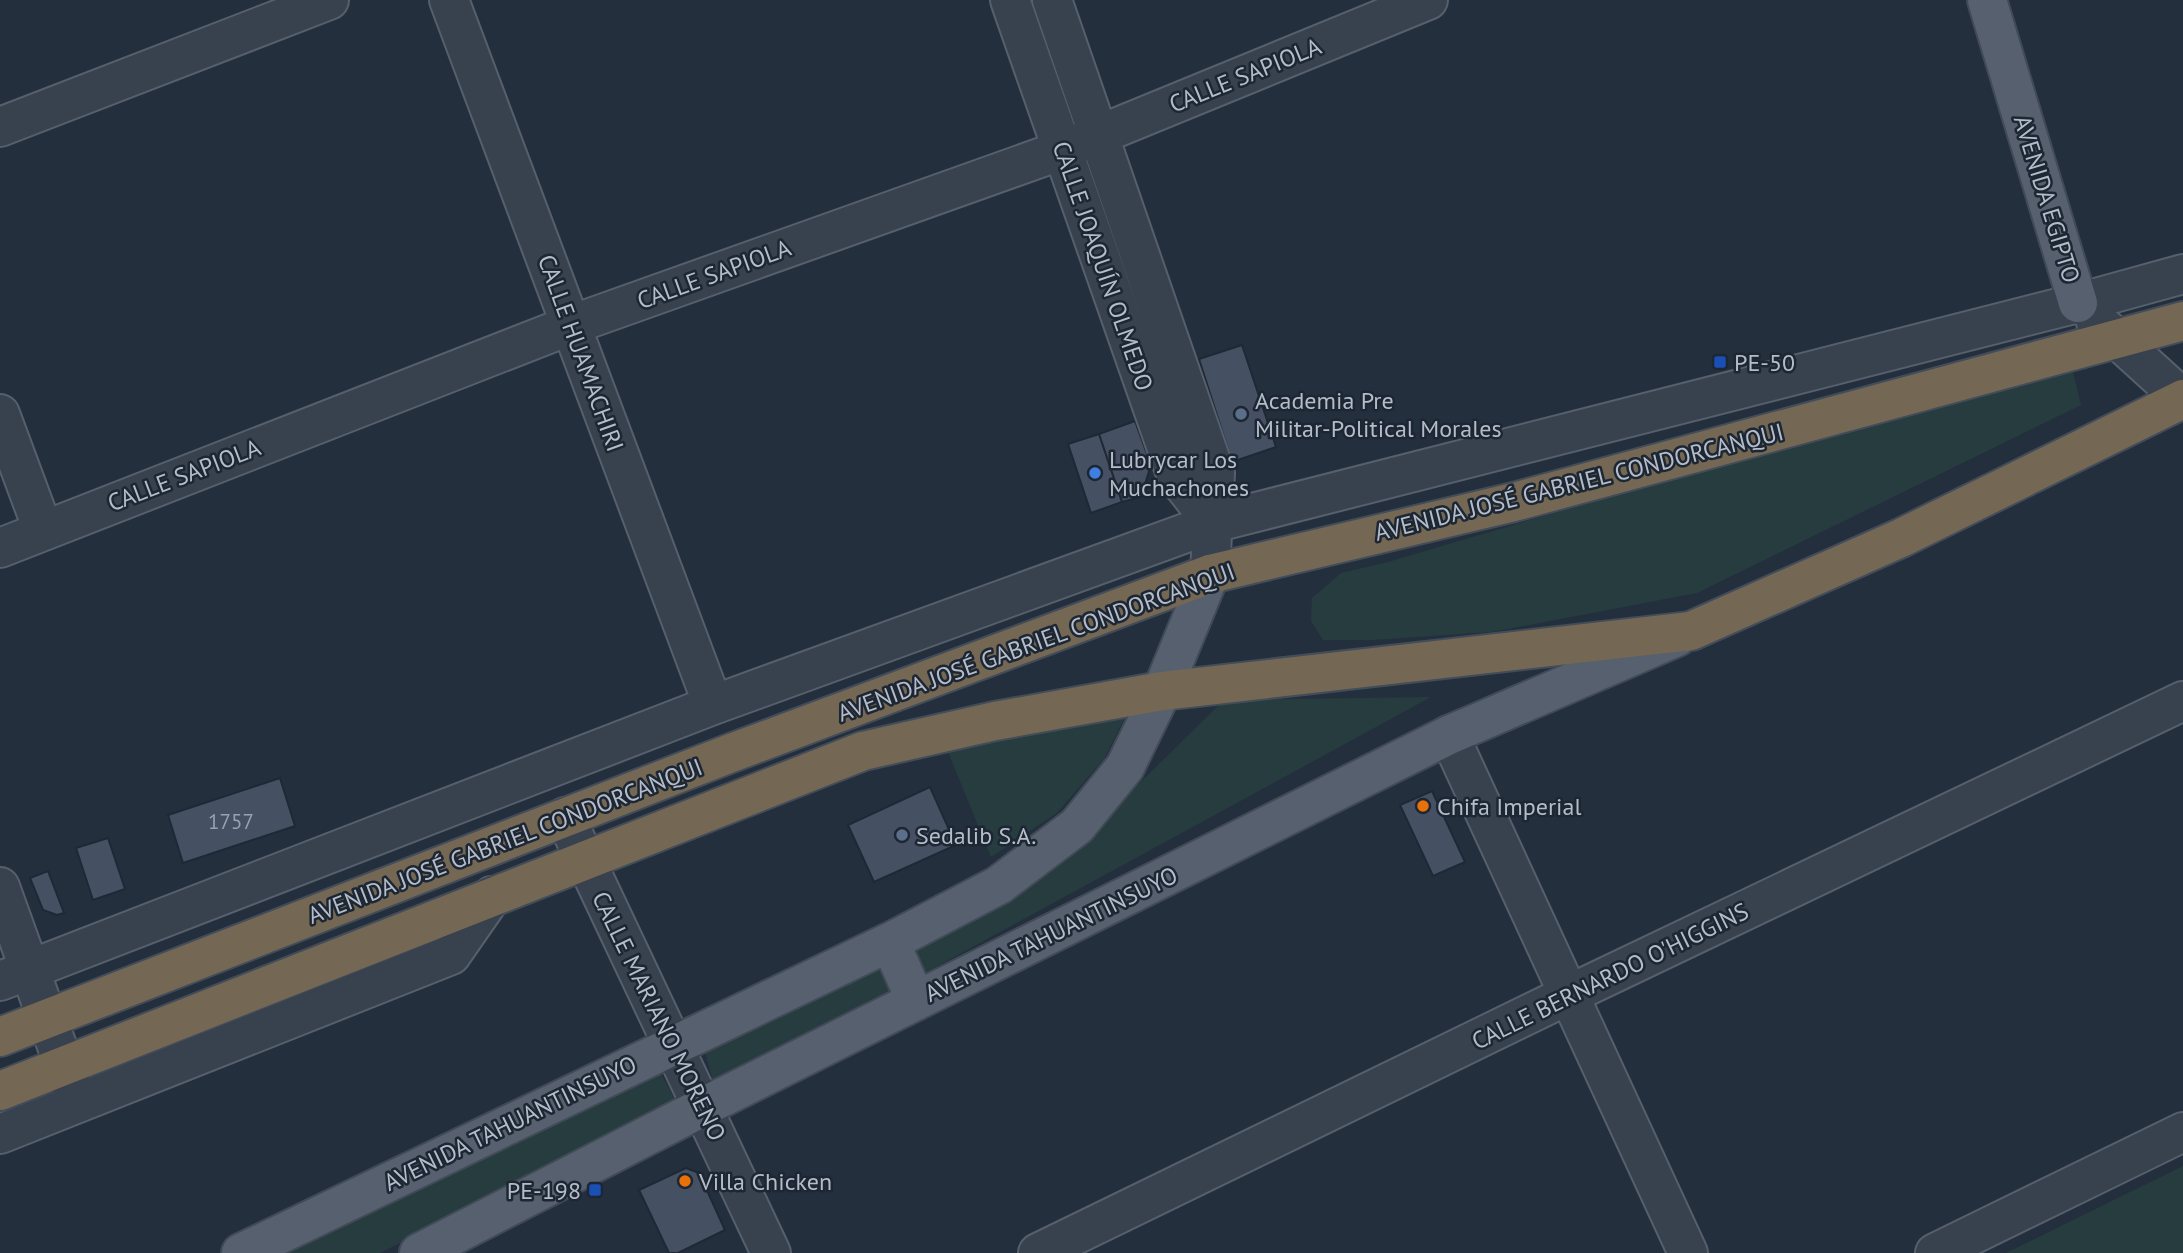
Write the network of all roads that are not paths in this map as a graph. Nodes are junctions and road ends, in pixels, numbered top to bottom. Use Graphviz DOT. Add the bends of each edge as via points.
graph roads {
  1 [pos="329,0"];
  2 [pos="449,0"];
  3 [pos="1010,0"];
  4 [pos="1052,0"];
  5 [pos="1428,0"];
  6 [pos="1987,0"];
  7 [pos="0,127"];
  8 [pos="1098,135"];
  9 [pos="1062,150"];
  10 [pos="2183,274"];
  11 [pos="2078,303"];
  12 [pos="2183,321"];
  13 [pos="571,325"];
  14 [pos="2115,340"];
  15 [pos="2183,399"];
  16 [pos="0,414"];
  17 [pos="1213,523"];
  18 [pos="43,530"];
  19 [pos="0,548"];
  20 [pos="1210,574"];
  21 [pos="1691,631"];
  22 [pos="1162,691"];
  23 [pos="2183,701"];
  24 [pos="713,705"];
  25 [pos="1449,736"];
  26 [pos="565,817"];
  27 [pos="584,860"];
  28 [pos="0,887"];
  29 [pos="492,896"];
  30 [pos="890,942"];
  31 [pos="14,975"];
  32 [pos="1568,995"];
  33 [pos="916,1001"];
  34 [pos="46,1019"];
  35 [pos="0,1037"];
  36 [pos="672,1045"];
  37 [pos="64,1065"];
  38 [pos="0,1091"];
  39 [pos="78,1103"];
  40 [pos="703,1107"];
  41 [pos="2183,1132"];
  42 [pos="0,1134"];
  43 [pos="241,1253"];
  44 [pos="419,1253"];
  45 [pos="771,1253"];
  46 [pos="1038,1253"];
  47 [pos="1688,1253"];
  48 [pos="1935,1253"];
  1 -- 7 [label="street"];
  2 -- 13 [label="street, CALLE HUAMACHIRI"];
  3 -- 9 [label="street, CALLE JOAQUÍN OLMEDO"];
  4 -- 8 [label="street, CALLE JOAQUÍN OLMEDO"];
  5 -- 8 [label="street, CALLE SAPIOLA"];
  6 -- 11 [label="main road, AVENIDA EGIPTO"];
  8 -- 9 [label="street, CALLE SAPIOLA"];
  8 -- 17 [label="street, CALLE JOAQUÍN OLMEDO" via="1215,473"];
  9 -- 13 [label="street, CALLE SAPIOLA"];
  9 -- 17 [label="street, CALLE JOAQUÍN OLMEDO" via="1177,477"];
  10 -- 11 [label="street, AVENIDA JOSÉ GABRIEL CONDORCANQUI"];
  11 -- 14 [label="street, AVENIDA EGIPTO"];
  11 -- 17 [label="street, AVENIDA JOSÉ GABRIEL CONDORCANQUI"];
  12 -- 14 [label="highway, AVENIDA JOSÉ GABRIEL CONDORCANQUI"];
  13 -- 18 [label="street, CALLE SAPIOLA"];
  13 -- 24 [label="street, CALLE HUAMACHIRI"];
  14 -- 15 [label="street, AVENIDA EGIPTO"];
  14 -- 20 [label="highway, AVENIDA JOSÉ GABRIEL CONDORCANQUI" via="1514,502"];
  15 -- 21 [label="highway, AVENIDA JOSÉ GABRIEL CONDORCANQUI" via="1901,538"];
  16 -- 18 [label="street"];
  17 -- 20 [label="street, CALLE JOAQUÍN OLMEDO"];
  17 -- 24 [label="street, AVENIDA JOSÉ GABRIEL CONDORCANQUI"];
  18 -- 19 [label="street, CALLE SAPIOLA"];
  20 -- 22 [label="main road, AVENIDA TAHUANTINSUYO"];
  20 -- 26 [label="highway, AVENIDA JOSÉ GABRIEL CONDORCANQUI"];
  21 -- 22 [label="highway, AVENIDA JOSÉ GABRIEL CONDORCANQUI"];
  21 -- 25 [label="main road, AVENIDA TAHUANTINSUYO"];
  22 -- 27 [label="highway, AVENIDA JOSÉ GABRIEL CONDORCANQUI" via="863,751"];
  22 -- 30 [label="main road, AVENIDA TAHUANTINSUYO" via="1125,767 1077,827 999,885"];
  23 -- 32 [label="street, CALLE BERNARDO O'HIGGINS"];
  24 -- 31 [label="street, AVENIDA JOSÉ GABRIEL CONDORCANQUI"];
  25 -- 32 [label="street"];
  25 -- 33 [label="main road, AVENIDA TAHUANTINSUYO"];
  26 -- 27 [label="street, CALLE MARIANO MORENO"];
  26 -- 34 [label="highway, AVENIDA JOSÉ GABRIEL CONDORCANQUI"];
  27 -- 29 [label="highway, AVENIDA JOSÉ GABRIEL CONDORCANQUI"];
  27 -- 36 [label="street, CALLE MARIANO MORENO"];
  28 -- 31 [label="street"];
  29 -- 37 [label="highway, AVENIDA JOSÉ GABRIEL CONDORCANQUI"];
  29 -- 39 [label="street, AVENIDA JOSÉ GABRIEL CONDORCANQUI" via="451,955"];
  30 -- 33 [label="main road"];
  30 -- 36 [label="main road, AVENIDA TAHUANTINSUYO"];
  31 -- 34 [label="street"];
  32 -- 46 [label="street, CALLE BERNARDO O'HIGGINS"];
  32 -- 47 [label="street"];
  33 -- 40 [label="main road, AVENIDA TAHUANTINSUYO"];
  34 -- 35 [label="highway, AVENIDA JOSÉ GABRIEL CONDORCANQUI"];
  34 -- 37 [label="street"];
  36 -- 40 [label="street, CALLE MARIANO MORENO"];
  36 -- 43 [label="main road, AVENIDA TAHUANTINSUYO"];
  37 -- 38 [label="highway, AVENIDA JOSÉ GABRIEL CONDORCANQUI"];
  37 -- 39 [label="street"];
  39 -- 42 [label="street, AVENIDA JOSÉ GABRIEL CONDORCANQUI"];
  40 -- 44 [label="main road, AVENIDA TAHUANTINSUYO"];
  40 -- 45 [label="street, CALLE MARIANO MORENO"];
  41 -- 48 [label="street"];
}
